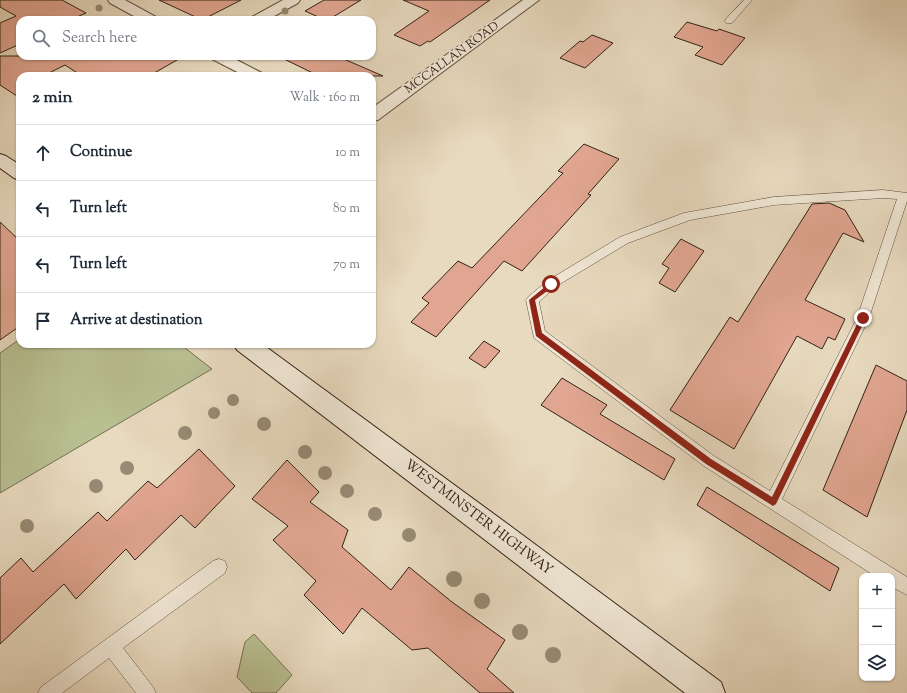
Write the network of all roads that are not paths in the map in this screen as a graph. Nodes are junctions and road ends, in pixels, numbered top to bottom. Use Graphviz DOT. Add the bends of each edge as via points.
graph roads {
  1 [pos="116,0"];
  2 [pos="293,0"];
  3 [pos="532,0"];
  4 [pos="748,0"];
  5 [pos="145,16"];
  6 [pos="264,16"];
  7 [pos="729,21"];
  8 [pos="225,60"];
  9 [pos="249,72"];
  10 [pos="376,113"];
  11 [pos="0,160"];
  12 [pos="16,171"];
  13 [pos="905,197"];
  14 [pos="250,348"];
  15 [pos="773,502"];
  16 [pos="219,567"];
  17 [pos="885,573"];
  18 [pos="895,580"];
  19 [pos="907,587"];
  20 [pos="111,646"];
  21 [pos="48,693"];
  22 [pos="147,693"];
  23 [pos="710,693"];
  1 -- 5 [label="street"];
  2 -- 6 [label="street"];
  3 -- 10 [label="street, MCCALLAN ROAD"];
  4 -- 7 [label="lane"];
  8 -- 9 [label="street"];
  11 -- 12 [label="street"];
  13 -- 15 [label="lane" via="863,318"];
  13 -- 15 [label="lane" via="883,194 774,201 688,216 624,240 551,284 532,300 539,334 709,461"];
  14 -- 23 [label="street, WESTMINSTER HIGHWAY"];
  15 -- 17 [label="lane"];
  16 -- 20 [label="lane"];
  18 -- 19 [label="lane"];
  20 -- 21 [label="lane"];
  20 -- 22 [label="lane"];
}
